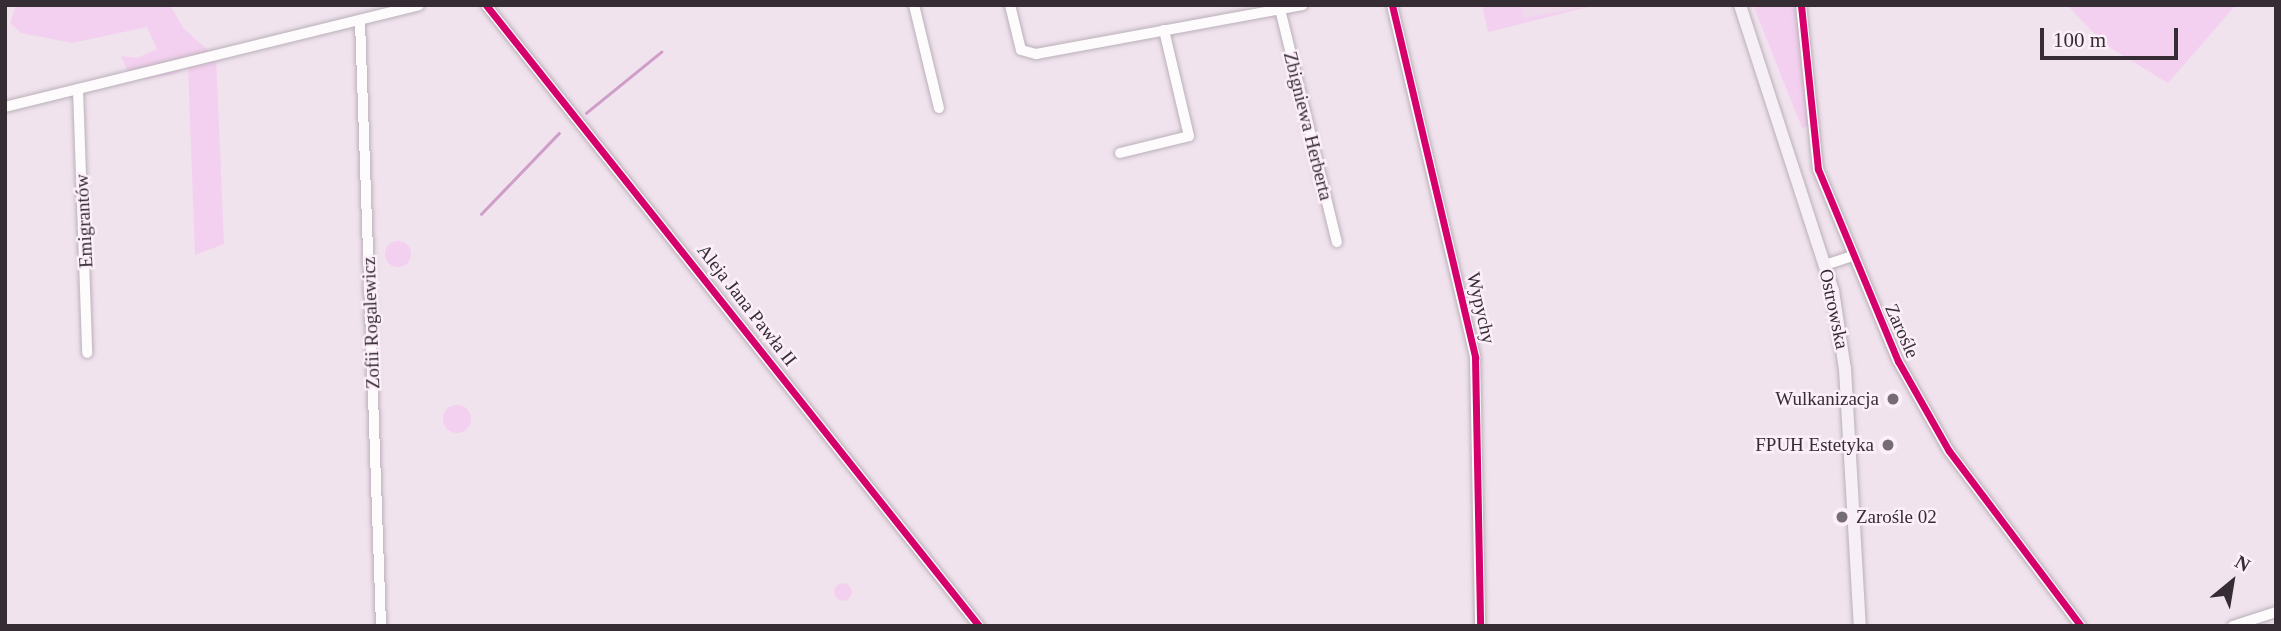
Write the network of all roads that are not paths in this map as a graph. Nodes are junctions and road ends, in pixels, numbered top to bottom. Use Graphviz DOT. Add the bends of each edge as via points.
graph roads {
  1 [pos="419,5"];
  2 [pos="486,5"];
  3 [pos="914,5"];
  4 [pos="1010,5"];
  5 [pos="1303,5"];
  6 [pos="1392,5"];
  7 [pos="1740,5"];
  8 [pos="1801,5"];
  9 [pos="1280,9"];
  10 [pos="360,21"];
  11 [pos="1164,30"];
  12 [pos="78,89"];
  13 [pos="5,107"];
  14 [pos="939,108"];
  15 [pos="1120,153"];
  16 [pos="1336,242"];
  17 [pos="1852,256"];
  18 [pos="1825,265"];
  19 [pos="86,353"];
  20 [pos="2276,612"];
  21 [pos="2081,625"];
  22 [pos="381,626"];
  23 [pos="979,626"];
  24 [pos="1480,626"];
  25 [pos="1860,626"];
  26 [pos="2233,626"];
  1 -- 10 [label="street"];
  2 -- 23 [label="street, Aleja Jana Pawła II"];
  3 -- 14 [label="street"];
  4 -- 11 [label="street" via="1024,53"];
  5 -- 9 [label="street"];
  6 -- 24 [label="street, Wypychy" via="1475,357"];
  7 -- 18 [label="main road, Ostrowska"];
  8 -- 17 [label="street, Zarośle" via="1818,169"];
  9 -- 11 [label="street"];
  9 -- 16 [label="street, Zbigniewa Herberta"];
  10 -- 12 [label="street"];
  10 -- 22 [label="street, Zofii Rogalewicz"];
  11 -- 15 [label="street" via="1189,136"];
  12 -- 13 [label="street"];
  12 -- 19 [label="street, Emigrantów"];
  17 -- 18 [label="street"];
  17 -- 21 [label="street, Zarośle" via="1932,425"];
  18 -- 25 [label="main road, Ostrowska" via="1846,369"];
  20 -- 26 [label="street"];
}
